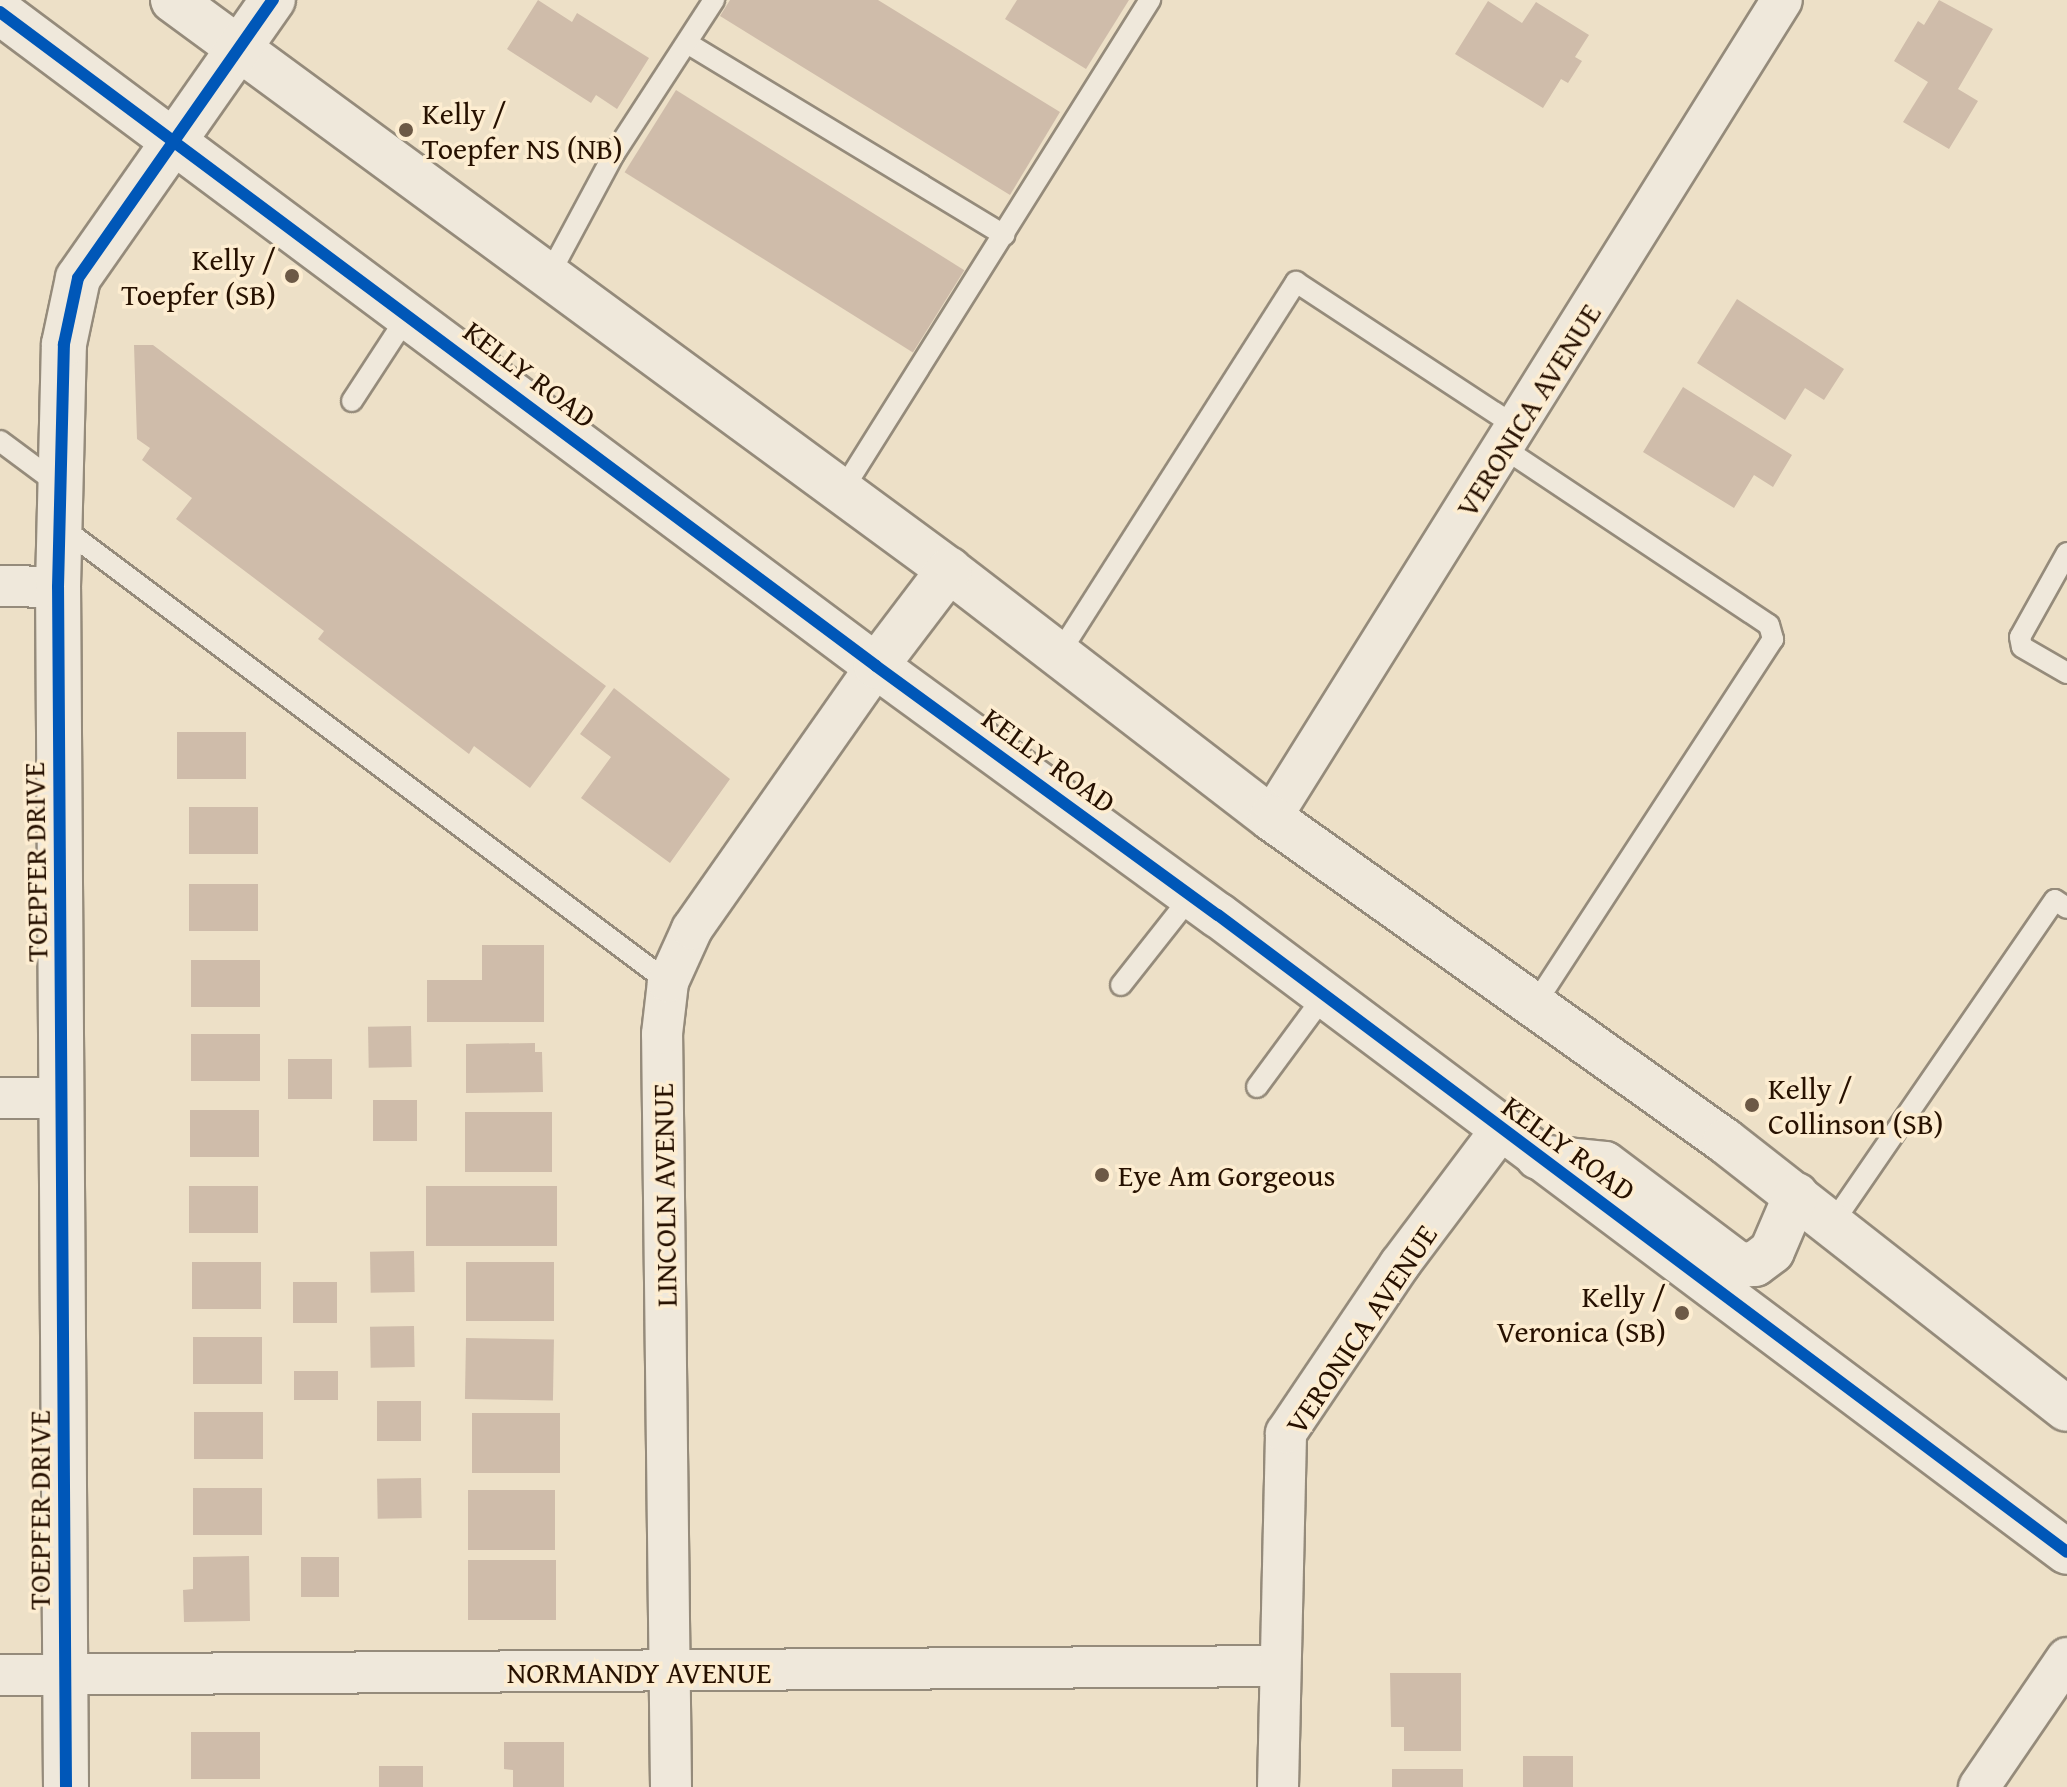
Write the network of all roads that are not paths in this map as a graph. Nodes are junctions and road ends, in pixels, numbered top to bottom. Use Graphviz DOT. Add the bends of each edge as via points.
graph roads {
  1 [pos="173,0"];
  2 [pos="273,0"];
  3 [pos="714,0"];
  4 [pos="1150,0"];
  5 [pos="1782,0"];
  6 [pos="0,12"];
  7 [pos="687,43"];
  8 [pos="240,52"];
  9 [pos="173,143"];
  10 [pos="1004,235"];
  11 [pos="548,277"];
  12 [pos="408,315"];
  13 [pos="352,401"];
  14 [pos="1511,438"];
  15 [pos="0,441"];
  16 [pos="842,491"];
  17 [pos="58,504"];
  18 [pos="2067,553"];
  19 [pos="949,570"];
  20 [pos="0,586"];
  21 [pos="58,587"];
  22 [pos="1057,657"];
  23 [pos="876,666"];
  24 [pos="2067,673"];
  25 [pos="1271,818"];
  26 [pos="1192,895"];
  27 [pos="2067,908"];
  28 [pos="668,982"];
  29 [pos="1121,985"];
  30 [pos="1324,996"];
  31 [pos="1534,1006"];
  32 [pos="1257,1087"];
  33 [pos="0,1098"];
  34 [pos="63,1098"];
  35 [pos="1500,1131"];
  36 [pos="1535,1156"];
  37 [pos="1796,1195"];
  38 [pos="1832,1224"];
  39 [pos="2067,1409"];
  40 [pos="2067,1552"];
  41 [pos="1278,1666"];
  42 [pos="670,1672"];
  43 [pos="0,1675"];
  44 [pos="65,1675"];
  45 [pos="2061,1679"];
  46 [pos="66,1787"];
  47 [pos="671,1787"];
  48 [pos="1278,1787"];
  49 [pos="1979,1787"];
  1 -- 8 [label="street"];
  2 -- 8 [label="street, TOEPFER DRIVE"];
  3 -- 7 [label="lane"];
  4 -- 10 [label="lane"];
  5 -- 14 [label="street, VERONICA AVENUE"];
  6 -- 9 [label="street, KELLY ROAD"];
  7 -- 10 [label="lane"];
  7 -- 11 [label="lane" via="614,154"];
  8 -- 9 [label="street, TOEPFER DRIVE"];
  8 -- 11 [label="street"];
  9 -- 12 [label="street, KELLY ROAD"];
  9 -- 17 [label="street, TOEPFER DRIVE" via="78,278 64,344"];
  10 -- 16 [label="lane"];
  11 -- 16 [label="street"];
  12 -- 13 [label="lane"];
  12 -- 23 [label="street, KELLY ROAD"];
  14 -- 22 [label="lane" via="1296,282"];
  14 -- 25 [label="street, VERONICA AVENUE"];
  14 -- 31 [label="lane" via="1769,625 1773,639"];
  15 -- 17 [label="lane"];
  16 -- 19 [label="street"];
  17 -- 21 [label="street, TOEPFER DRIVE"];
  17 -- 28 [label="lane"];
  18 -- 24 [label="lane" via="2020,637 2022,647"];
  19 -- 22 [label="street"];
  19 -- 23 [label="street"];
  20 -- 21 [label="street"];
  21 -- 34 [label="street, TOEPFER DRIVE"];
  22 -- 25 [label="street"];
  23 -- 26 [label="street, KELLY ROAD"];
  23 -- 28 [label="street, LINCOLN AVENUE" via="692,929"];
  25 -- 31 [label="street"];
  26 -- 29 [label="lane"];
  26 -- 30 [label="street, KELLY ROAD"];
  27 -- 38 [label="lane" via="2055,900"];
  28 -- 42 [label="street, LINCOLN AVENUE" via="662,1049"];
  30 -- 32 [label="lane"];
  30 -- 35 [label="street, KELLY ROAD"];
  31 -- 37 [label="street"];
  33 -- 34 [label="street"];
  34 -- 44 [label="street, TOEPFER DRIVE"];
  35 -- 36 [label="street, KELLY ROAD"];
  35 -- 41 [label="street, VERONICA AVENUE" via="1400,1264 1286,1433"];
  36 -- 37 [label="street" via="1605,1164 1739,1265 1755,1264 1772,1251"];
  36 -- 40 [label="street, KELLY ROAD"];
  37 -- 38 [label="street"];
  38 -- 39 [label="street"];
  41 -- 42 [label="street, NORMANDY AVENUE"];
  41 -- 48 [label="street, VERONICA AVENUE"];
  42 -- 44 [label="street, NORMANDY AVENUE"];
  42 -- 47 [label="street, LINCOLN AVENUE"];
  43 -- 44 [label="street, NORMANDY AVENUE"];
  44 -- 46 [label="street, TOEPFER DRIVE"];
  45 -- 49 [label="street"];
}
